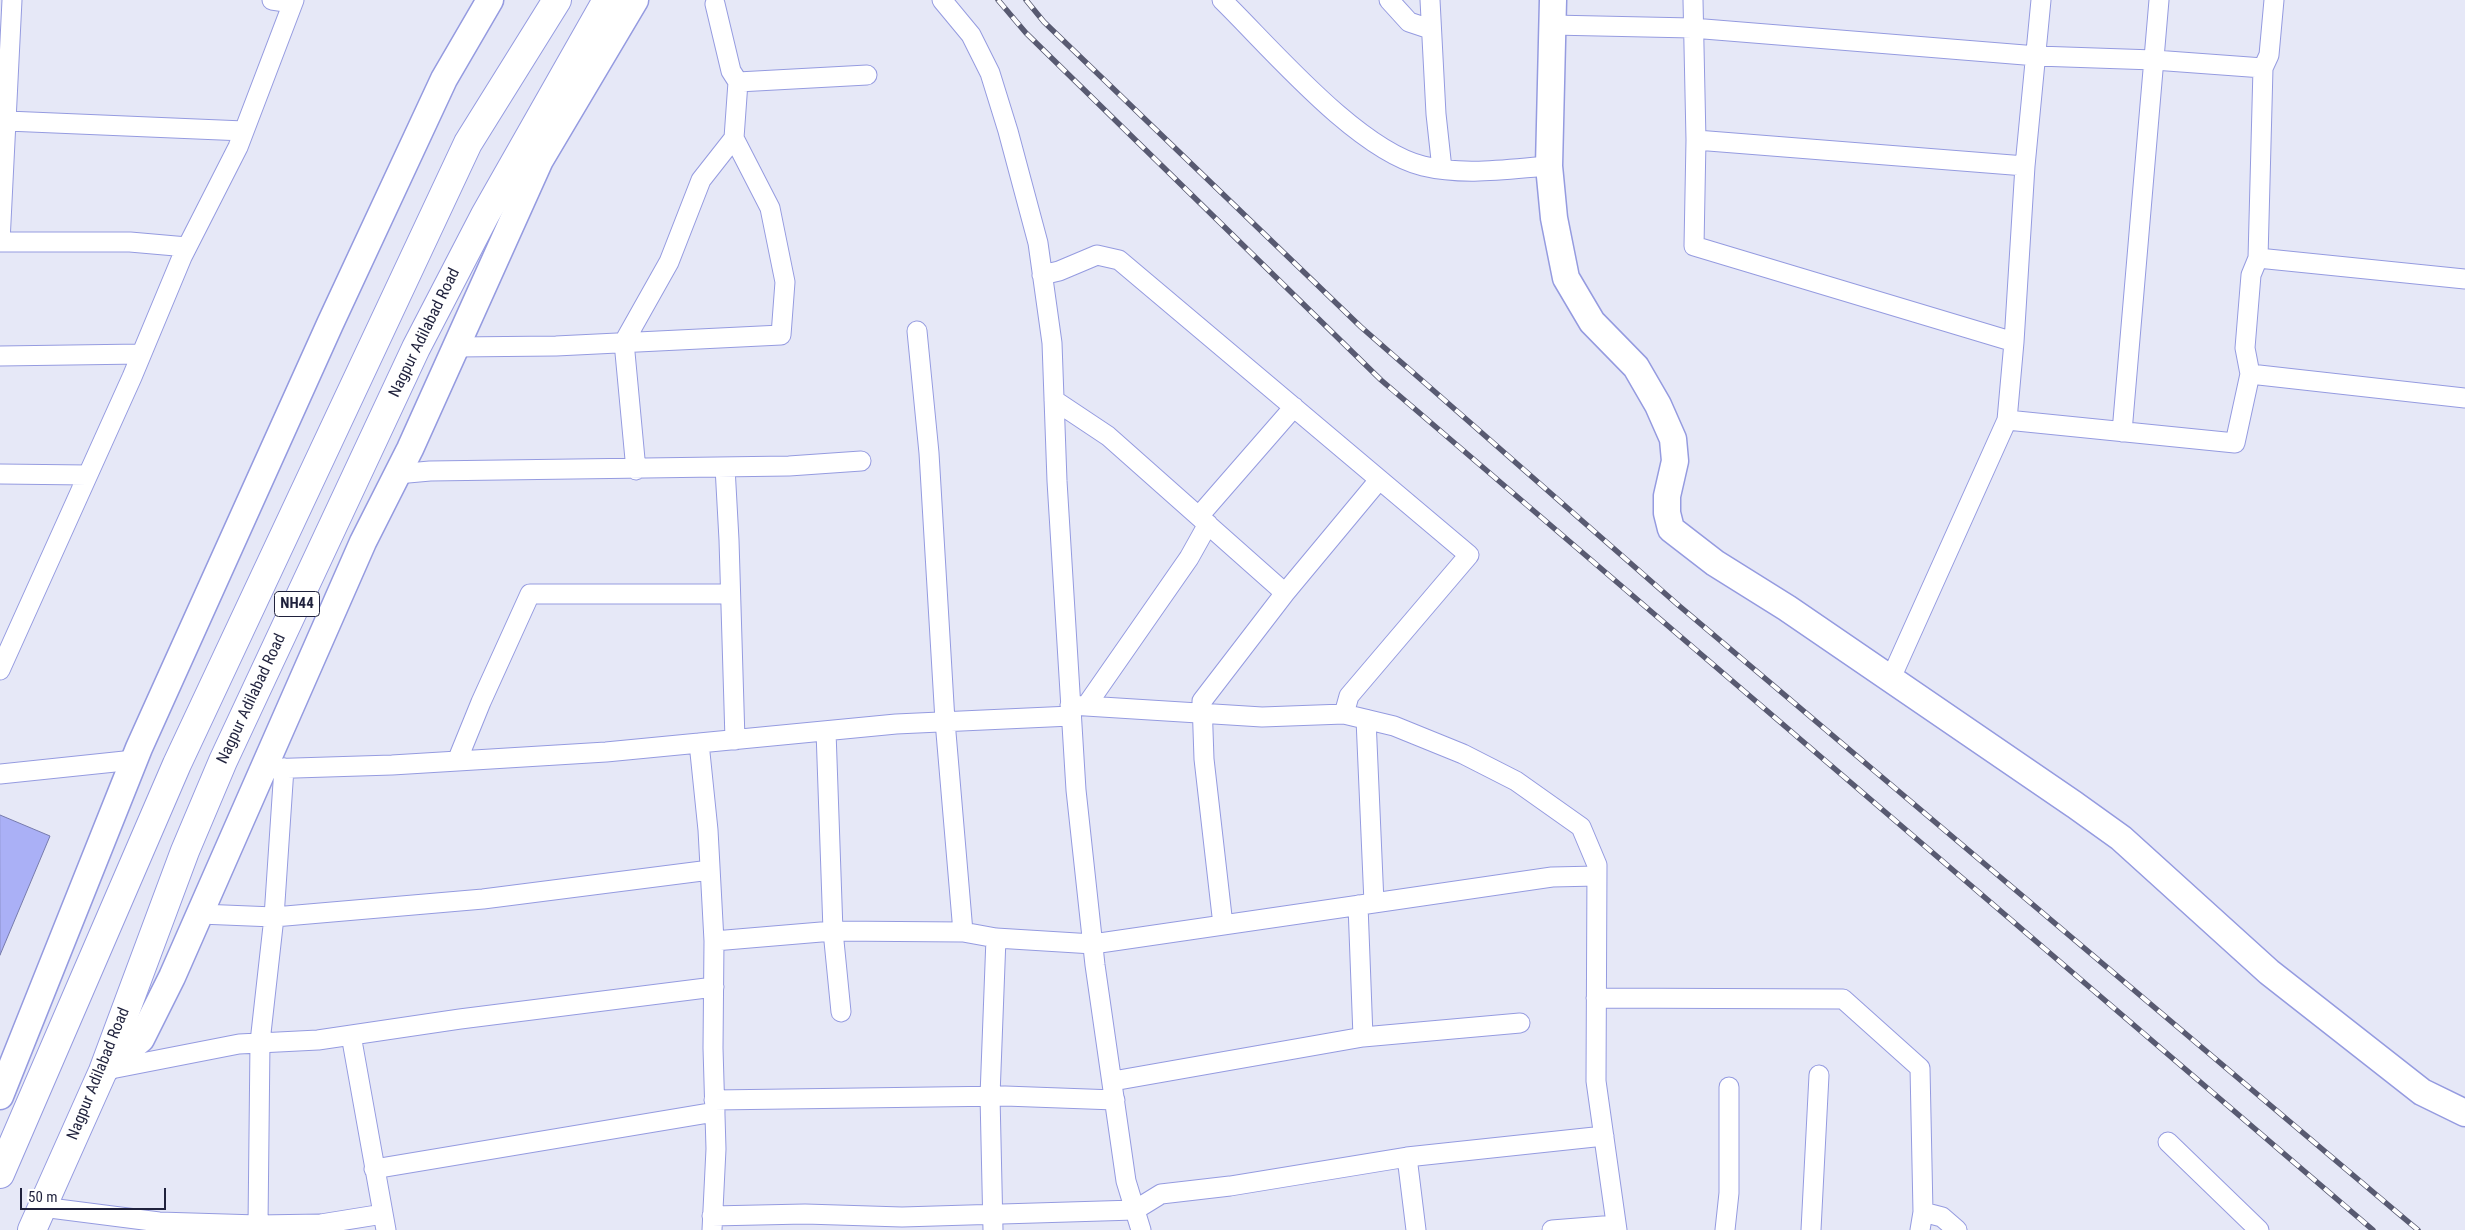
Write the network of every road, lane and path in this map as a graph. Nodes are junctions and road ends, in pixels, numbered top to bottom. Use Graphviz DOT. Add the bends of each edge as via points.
graph roads {
  1 [pos="12,0"];
  2 [pos="272,0"];
  3 [pos="490,0"];
  4 [pos="558,0"];
  5 [pos="608,0"];
  6 [pos="635,0"];
  7 [pos="942,0"];
  8 [pos="1222,0"];
  9 [pos="1389,0"];
  10 [pos="1430,0"];
  11 [pos="1692,0"];
  12 [pos="2041,0"];
  13 [pos="2159,0"];
  14 [pos="2274,0"];
  15 [pos="293,2"];
  16 [pos="715,4"];
  17 [pos="1552,13"];
  18 [pos="1692,28"];
  19 [pos="1430,29"];
  20 [pos="2037,56"];
  21 [pos="2154,60"];
  22 [pos="2263,68"];
  23 [pos="867,75"];
  24 [pos="738,82"];
  25 [pos="7,122"];
  26 [pos="244,131"];
  27 [pos="734,138"];
  28 [pos="1696,140"];
  29 [pos="1549,166"];
  30 [pos="2025,166"];
  31 [pos="1442,169"];
  32 [pos="0,242"];
  33 [pos="187,247"];
  34 [pos="2258,258"];
  35 [pos="1042,275"];
  36 [pos="2465,279"];
  37 [pos="917,331"];
  38 [pos="624,342"];
  39 [pos="2014,342"];
  40 [pos="456,347"];
  41 [pos="141,354"];
  42 [pos="0,356"];
  43 [pos="2250,374"];
  44 [pos="2465,398"];
  45 [pos="1054,400"];
  46 [pos="1294,408"];
  47 [pos="2007,420"];
  48 [pos="2122,432"];
  49 [pos="861,461"];
  50 [pos="725,467"];
  51 [pos="636,470"];
  52 [pos="0,474"];
  53 [pos="397,474"];
  54 [pos="88,475"];
  55 [pos="1379,480"];
  56 [pos="1203,520"];
  57 [pos="1285,593"];
  58 [pos="730,594"];
  59 [pos="0,670"];
  60 [pos="1891,678"];
  61 [pos="1076,709"];
  62 [pos="1202,714"];
  63 [pos="1344,714"];
  64 [pos="1366,719"];
  65 [pos="944,721"];
  66 [pos="826,731"];
  67 [pos="735,740"];
  68 [pos="698,743"];
  69 [pos="134,760"];
  70 [pos="457,761"];
  71 [pos="274,769"];
  72 [pos="0,774"];
  73 [pos="710,870"];
  74 [pos="1597,876"];
  75 [pos="1366,904"];
  76 [pos="200,914"];
  77 [pos="274,917"];
  78 [pos="1224,925"];
  79 [pos="834,931"];
  80 [pos="963,932"];
  81 [pos="996,938"];
  82 [pos="714,941"];
  83 [pos="1093,944"];
  84 [pos="714,987"];
  85 [pos="1596,998"];
  86 [pos="841,1012"];
  87 [pos="1520,1023"];
  88 [pos="351,1035"];
  89 [pos="1363,1037"];
  90 [pos="260,1042"];
  91 [pos="103,1071"];
  92 [pos="1819,1074"];
  93 [pos="1112,1081"];
  94 [pos="1729,1087"];
  95 [pos="0,1096"];
  96 [pos="990,1096"];
  97 [pos="1115,1100"];
  98 [pos="714,1106"];
  99 [pos="2465,1113"];
  100 [pos="1604,1136"];
  101 [pos="2168,1142"];
  102 [pos="1407,1157"];
  103 [pos="374,1169"];
  104 [pos="0,1174"];
  105 [pos="1135,1210"];
  106 [pos="37,1219"];
  107 [pos="1922,1221"];
  108 [pos="384,1222"];
  109 [pos="993,1222"];
  110 [pos="712,1223"];
  111 [pos="258,1225"];
  112 [pos="1617,1228"];
  113 [pos="1141,1230"];
  114 [pos="1416,1230"];
  115 [pos="1552,1230"];
  116 [pos="1725,1230"];
  117 [pos="1811,1230"];
  118 [pos="1957,1230"];
  119 [pos="2259,1230"];
  1 -- 25 [label="street"];
  2 -- 15 [label="street"];
  3 -- 69 [label="street" via="436,96"];
  4 -- 104 [label="highway, NH44" via="468,143 177,764"];
  5 -- 91 [label="highway, Nagpur Adilabad Road / NH44" via="485,215 412,356 223,761 185,851"];
  6 -- 40 [label="street" via="540,160"];
  7 -- 35 [label="street" via="971,35 990,73 1038,243"];
  8 -- 31 [label="street" via="1330,107 1386,151 1422,166"];
  9 -- 19 [label="street" via="1409,22"];
  10 -- 19 [label="street"];
  11 -- 18 [label="street"];
  12 -- 20 [label="street"];
  13 -- 21 [label="street"];
  14 -- 22 [label="street" via="2269,54"];
  15 -- 26 [label="street"];
  16 -- 24 [label="street" via="731,71"];
  17 -- 18 [label="street"];
  17 -- 29 [label="street"];
  18 -- 20 [label="street"];
  18 -- 28 [label="street"];
  19 -- 31 [label="street"];
  20 -- 21 [label="street"];
  20 -- 30 [label="street"];
  21 -- 22 [label="street"];
  21 -- 48 [label="street"];
  22 -- 34 [label="street"];
  23 -- 24 [label="street"];
  24 -- 27 [label="street"];
  25 -- 26 [label="street"];
  25 -- 32 [label="street"];
  26 -- 33 [label="street"];
  27 -- 38 [label="street" via="701,180 669,262"];
  27 -- 38 [label="street" via="770,208 785,282 781,335"];
  28 -- 30 [label="street"];
  28 -- 39 [label="street" via="1694,246"];
  29 -- 31 [label="street" via="1458,172"];
  29 -- 60 [label="street" via="1554,218 1566,278 1592,322 1636,367 1673,438 1674,461 1667,496 1671,529 1715,563"];
  30 -- 39 [label="street"];
  32 -- 33 [label="street" via="130,242"];
  33 -- 41 [label="street"];
  34 -- 36 [label="street"];
  34 -- 43 [label="street" via="2251,275 2245,348"];
  35 -- 45 [label="street" via="1052,343"];
  35 -- 46 [label="street" via="1096,255 1119,260"];
  37 -- 65 [label="street" via="929,453"];
  38 -- 40 [label="street"];
  38 -- 51 [label="street"];
  39 -- 47 [label="street"];
  40 -- 53 [label="street"];
  41 -- 42 [label="street"];
  41 -- 54 [label="street"];
  43 -- 44 [label="street"];
  43 -- 48 [label="street" via="2236,444"];
  45 -- 56 [label="street" via="1108,436"];
  45 -- 61 [label="street"];
  46 -- 55 [label="street"];
  46 -- 56 [label="street"];
  47 -- 48 [label="street"];
  47 -- 60 [label="street"];
  49 -- 50 [label="street"];
  50 -- 51 [label="street"];
  50 -- 58 [label="street"];
  51 -- 53 [label="street"];
  52 -- 54 [label="street"];
  53 -- 71 [label="street" via="363,542"];
  54 -- 59 [label="street"];
  55 -- 57 [label="street"];
  55 -- 63 [label="street" via="1470,555 1349,696"];
  56 -- 57 [label="street"];
  56 -- 61 [label="street" via="1189,558"];
  57 -- 62 [label="street" via="1202,701"];
  58 -- 67 [label="street"];
  58 -- 70 [label="street" via="530,594"];
  60 -- 99 [label="street" via="2121,838 2269,972 2422,1092"];
  61 -- 62 [label="street"];
  61 -- 65 [label="street"];
  61 -- 83 [label="street" via="1076,790"];
  62 -- 63 [label="street" via="1262,718"];
  62 -- 78 [label="street" via="1204,759"];
  63 -- 64 [label="street"];
  64 -- 74 [label="street" via="1394,726 1463,754 1516,781 1581,827 1597,865"];
  64 -- 75 [label="street"];
  65 -- 66 [label="street"];
  65 -- 80 [label="street"];
  66 -- 67 [label="street"];
  66 -- 79 [label="street"];
  67 -- 68 [label="street"];
  68 -- 70 [label="street"];
  68 -- 73 [label="street"];
  69 -- 72 [label="street"];
  69 -- 95 [label="street"];
  70 -- 71 [label="street"];
  71 -- 76 [label="street"];
  71 -- 77 [label="street"];
  73 -- 77 [label="street" via="484,899"];
  73 -- 82 [label="street"];
  74 -- 75 [label="street" via="1552,877"];
  74 -- 85 [label="street"];
  75 -- 78 [label="street"];
  75 -- 89 [label="street"];
  76 -- 77 [label="street"];
  76 -- 91 [label="street" via="142,1039"];
  77 -- 90 [label="street"];
  78 -- 83 [label="street"];
  79 -- 80 [label="street"];
  79 -- 82 [label="street"];
  79 -- 86 [label="street"];
  80 -- 81 [label="street"];
  81 -- 83 [label="street"];
  81 -- 96 [label="street"];
  82 -- 84 [label="street"];
  83 -- 93 [label="street"];
  84 -- 88 [label="street"];
  84 -- 98 [label="street"];
  85 -- 100 [label="street" via="1596,1081"];
  85 -- 107 [label="street" via="1843,998 1920,1068"];
  87 -- 89 [label="street"];
  88 -- 90 [label="street"];
  88 -- 103 [label="street"];
  89 -- 93 [label="street"];
  90 -- 91 [label="street"];
  90 -- 111 [label="street"];
  91 -- 106 [label="highway, Nagpur Adilabad Road / NH44"];
  92 -- 117 [label="street"];
  93 -- 97 [label="street"];
  94 -- 116 [label="street" via="1729,1193"];
  96 -- 97 [label="street"];
  96 -- 98 [label="street"];
  96 -- 109 [label="street"];
  97 -- 105 [label="street" via="1126,1180"];
  98 -- 103 [label="street"];
  98 -- 110 [label="street" via="716,1149"];
  100 -- 102 [label="street"];
  100 -- 112 [label="street"];
  101 -- 119 [label="street"];
  102 -- 105 [label="street" via="1161,1194"];
  102 -- 114 [label="street"];
  103 -- 108 [label="street"];
  105 -- 109 [label="street"];
  105 -- 113 [label="street"];
  106 -- 111 [label="street"];
  107 -- 118 [label="street" via="1942,1217"];
  108 -- 111 [label="street"];
  109 -- 110 [label="street" via="806,1214"];
  112 -- 115 [label="street"];
}
